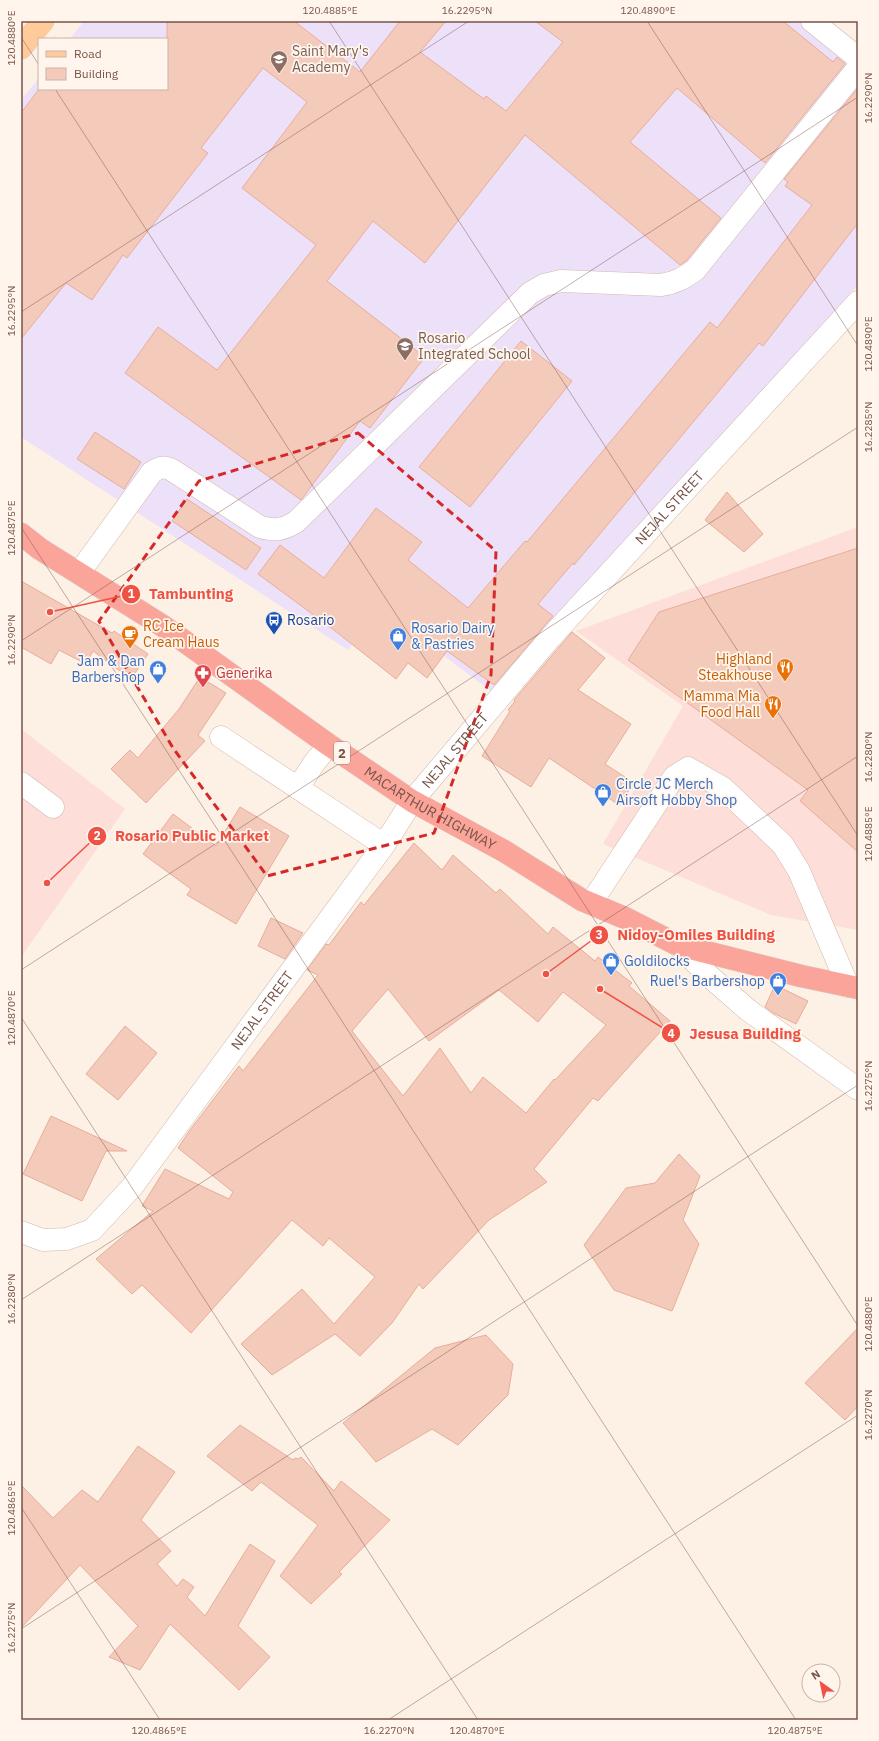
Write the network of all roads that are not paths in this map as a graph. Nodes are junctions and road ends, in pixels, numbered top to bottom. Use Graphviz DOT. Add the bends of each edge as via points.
graph roads {
  1 [pos="43,21"];
  2 [pos="812,21"];
  3 [pos="21,48"];
  4 [pos="858,58"];
  5 [pos="858,68"];
  6 [pos="858,302"];
  7 [pos="21,534"];
  8 [pos="79,573"];
  9 [pos="221,737"];
  10 [pos="329,745"];
  11 [pos="21,783"];
  12 [pos="298,788"];
  13 [pos="412,801"];
  14 [pos="53,807"];
  15 [pos="384,845"];
  16 [pos="591,904"];
  17 [pos="678,945"];
  18 [pos="853,987"];
  19 [pos="858,1089"];
  20 [pos="21,1232"];
  1 -- 3 [label="main road"];
  2 -- 4 [label="street"];
  5 -- 8 [label="street" via="695,270 674,284 561,281 544,285 530,293 359,462 296,522 286,528 274,530 260,527 172,470 159,468 152,472"];
  6 -- 13 [label="street, NEJAL STREET" via="550,638"];
  7 -- 8 [label="highway, MACARTHUR HIGHWAY / 2"];
  8 -- 10 [label="highway, MACARTHUR HIGHWAY / 2" via="162,626"];
  9 -- 12 [label="street"];
  10 -- 12 [label="street"];
  10 -- 13 [label="highway, MACARTHUR HIGHWAY / 2"];
  11 -- 14 [label="street"];
  12 -- 15 [label="street"];
  13 -- 15 [label="street, NEJAL STREET"];
  13 -- 16 [label="highway, MACARTHUR HIGHWAY / 2"];
  15 -- 20 [label="street, NEJAL STREET" via="132,1187 110,1212 92,1230 67,1239 43,1240"];
  16 -- 17 [label="highway, MACARTHUR HIGHWAY / 2"];
  16 -- 18 [label="street" via="674,777 688,768 723,788 783,845 799,871"];
  17 -- 18 [label="highway, MACARTHUR HIGHWAY / 2"];
  17 -- 19 [label="street" via="748,1010"];
}
